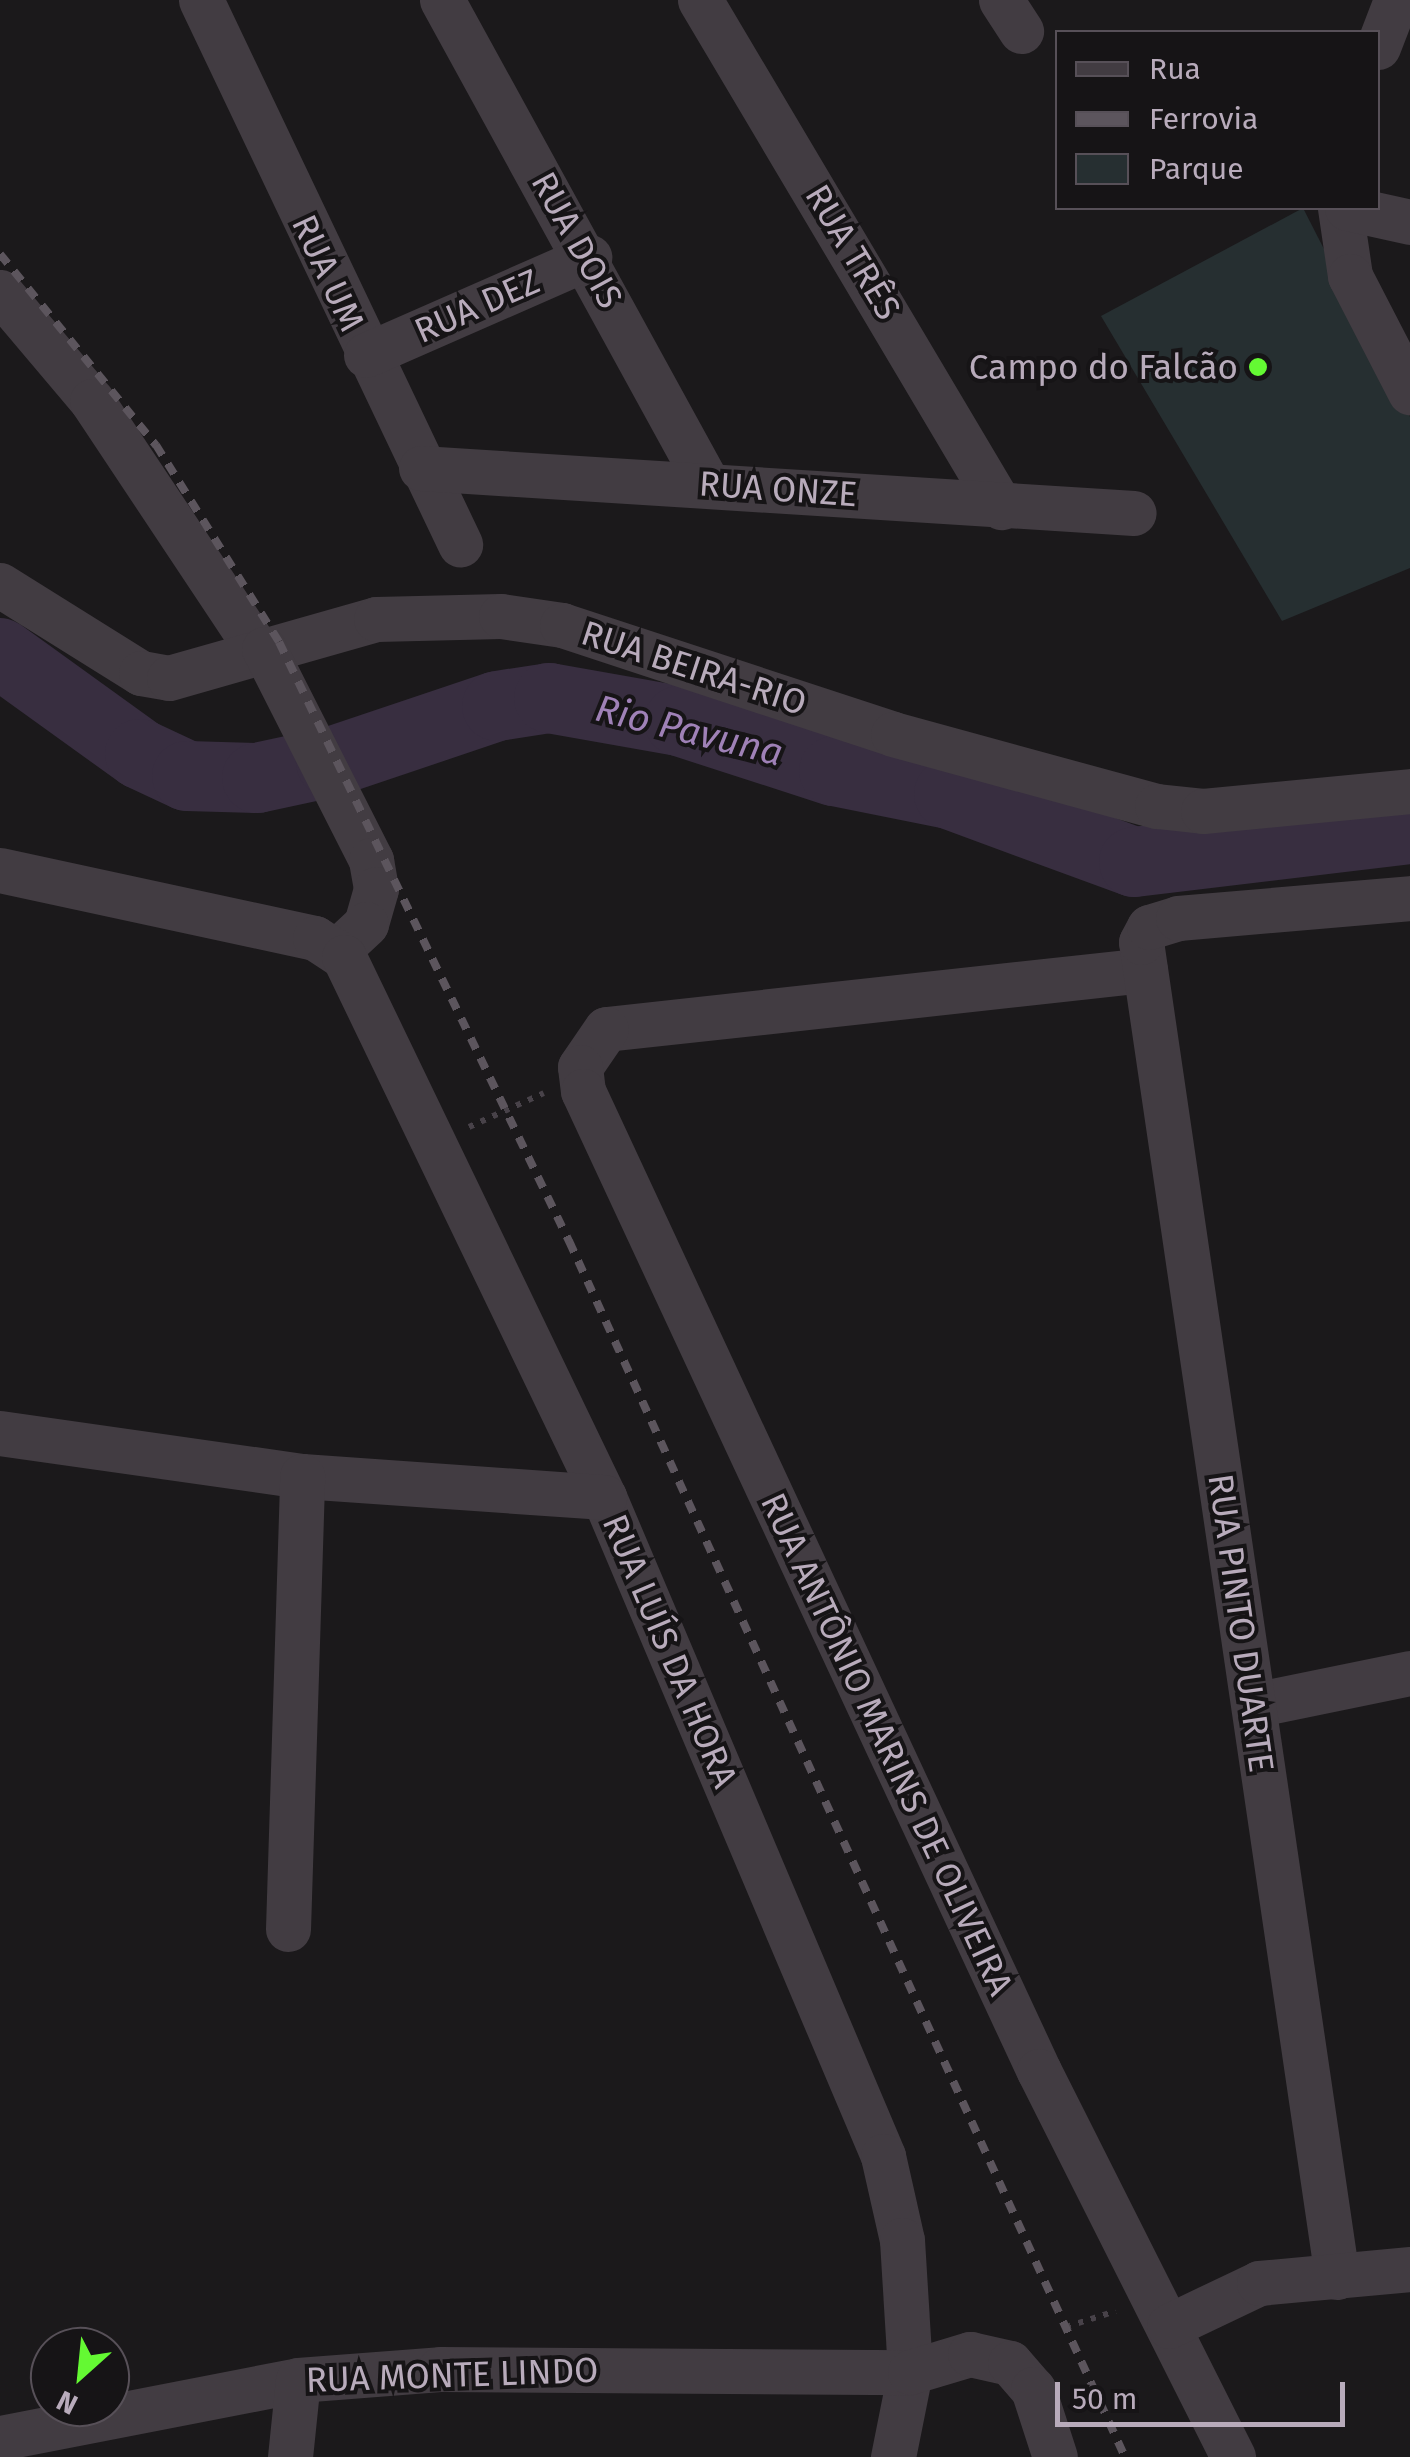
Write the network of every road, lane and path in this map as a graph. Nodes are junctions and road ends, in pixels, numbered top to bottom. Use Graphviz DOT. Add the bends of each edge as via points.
graph roads {
  1 [pos="201,0"];
  2 [pos="442,0"];
  3 [pos="700,0"];
  4 [pos="1396,0"];
  5 [pos="1380,42"];
  6 [pos="1344,210"];
  7 [pos="1353,210"];
  8 [pos="1410,222"];
  9 [pos="589,257"];
  10 [pos="0,292"];
  11 [pos="366,355"];
  12 [pos="1410,392"];
  13 [pos="421,468"];
  14 [pos="706,483"];
  15 [pos="1001,507"];
  16 [pos="1134,513"];
  17 [pos="460,544"];
  18 [pos="0,585"];
  19 [pos="261,650"];
  20 [pos="1410,791"];
  21 [pos="0,870"];
  22 [pos="1410,898"];
  23 [pos="1144,951"];
  24 [pos="340,954"];
  25 [pos="586,1098"];
  26 [pos="433,1144"];
  27 [pos="0,1433"];
  28 [pos="302,1476"];
  29 [pos="604,1497"];
  30 [pos="1410,1672"];
  31 [pos="1254,1705"];
  32 [pos="288,1929"];
  33 [pos="1410,2269"];
  34 [pos="1337,2276"];
  35 [pos="1168,2326"];
  36 [pos="910,2372"];
  37 [pos="298,2380"];
  38 [pos="0,2438"];
  39 [pos="290,2457"];
  40 [pos="893,2457"];
  41 [pos="1055,2457"];
  42 [pos="1233,2457"];
  1 -- 11 [label="street, RUA UM"];
  2 -- 9 [label="street, RUA DOIS"];
  3 -- 15 [label="street, RUA TRÊS"];
  4 -- 5 [label="street"];
  6 -- 12 [label="street" via="1350,276"];
  7 -- 8 [label="street"];
  9 -- 11 [label="street, RUA DEZ"];
  9 -- 14 [label="street, RUA DOIS"];
  10 -- 19 [label="street" via="92,401"];
  11 -- 13 [label="street, RUA UM"];
  13 -- 14 [label="street, RUA ONZE"];
  13 -- 17 [label="street, RUA UM"];
  14 -- 15 [label="street, RUA ONZE"];
  15 -- 16 [label="street, RUA ONZE"];
  18 -- 19 [label="street, RUA BEIRA-RIO" via="141,673 209,673"];
  19 -- 20 [label="street, RUA BEIRA-RIO" via="376,619 502,616 562,625 894,734 1157,806 1202,810"];
  19 -- 24 [label="street" via="346,812 376,889 366,924"];
  21 -- 24 [label="street" via="315,938"];
  22 -- 23 [label="street" via="1178,918"];
  23 -- 25 [label="street, RUA ANTÔNIO MARINS DE OLIVEIRA" via="606,1029 582,1055"];
  23 -- 31 [label="street, RUA PINTO DUARTE"];
  24 -- 26 [label="street, RUA LUÍS DA HORA"];
  25 -- 26 [label="path" via="569,1106 558,1086"];
  25 -- 35 [label="street, RUA ANTÔNIO MARINS DE OLIVEIRA" via="1039,2071"];
  26 -- 29 [label="street, RUA LUÍS DA HORA"];
  27 -- 28 [label="street"];
  28 -- 29 [label="street"];
  28 -- 32 [label="street"];
  29 -- 36 [label="street, RUA LUÍS DA HORA" via="883,2156 902,2240"];
  30 -- 31 [label="street"];
  31 -- 34 [label="street, RUA PINTO DUARTE"];
  33 -- 34 [label="street"];
  34 -- 35 [label="street" via="1258,2282"];
  35 -- 42 [label="street, RUA ANTÔNIO MARINS DE OLIVEIRA"];
  36 -- 37 [label="street, RUA MONTE LINDO" via="496,2369"];
  36 -- 40 [label="street, RUA LUÍS DA HORA"];
  36 -- 41 [label="street, RUA MONTE LINDO" via="970,2354 1010,2363 1032,2389"];
  37 -- 38 [label="street, RUA MONTE LINDO"];
  37 -- 39 [label="street"];
}
